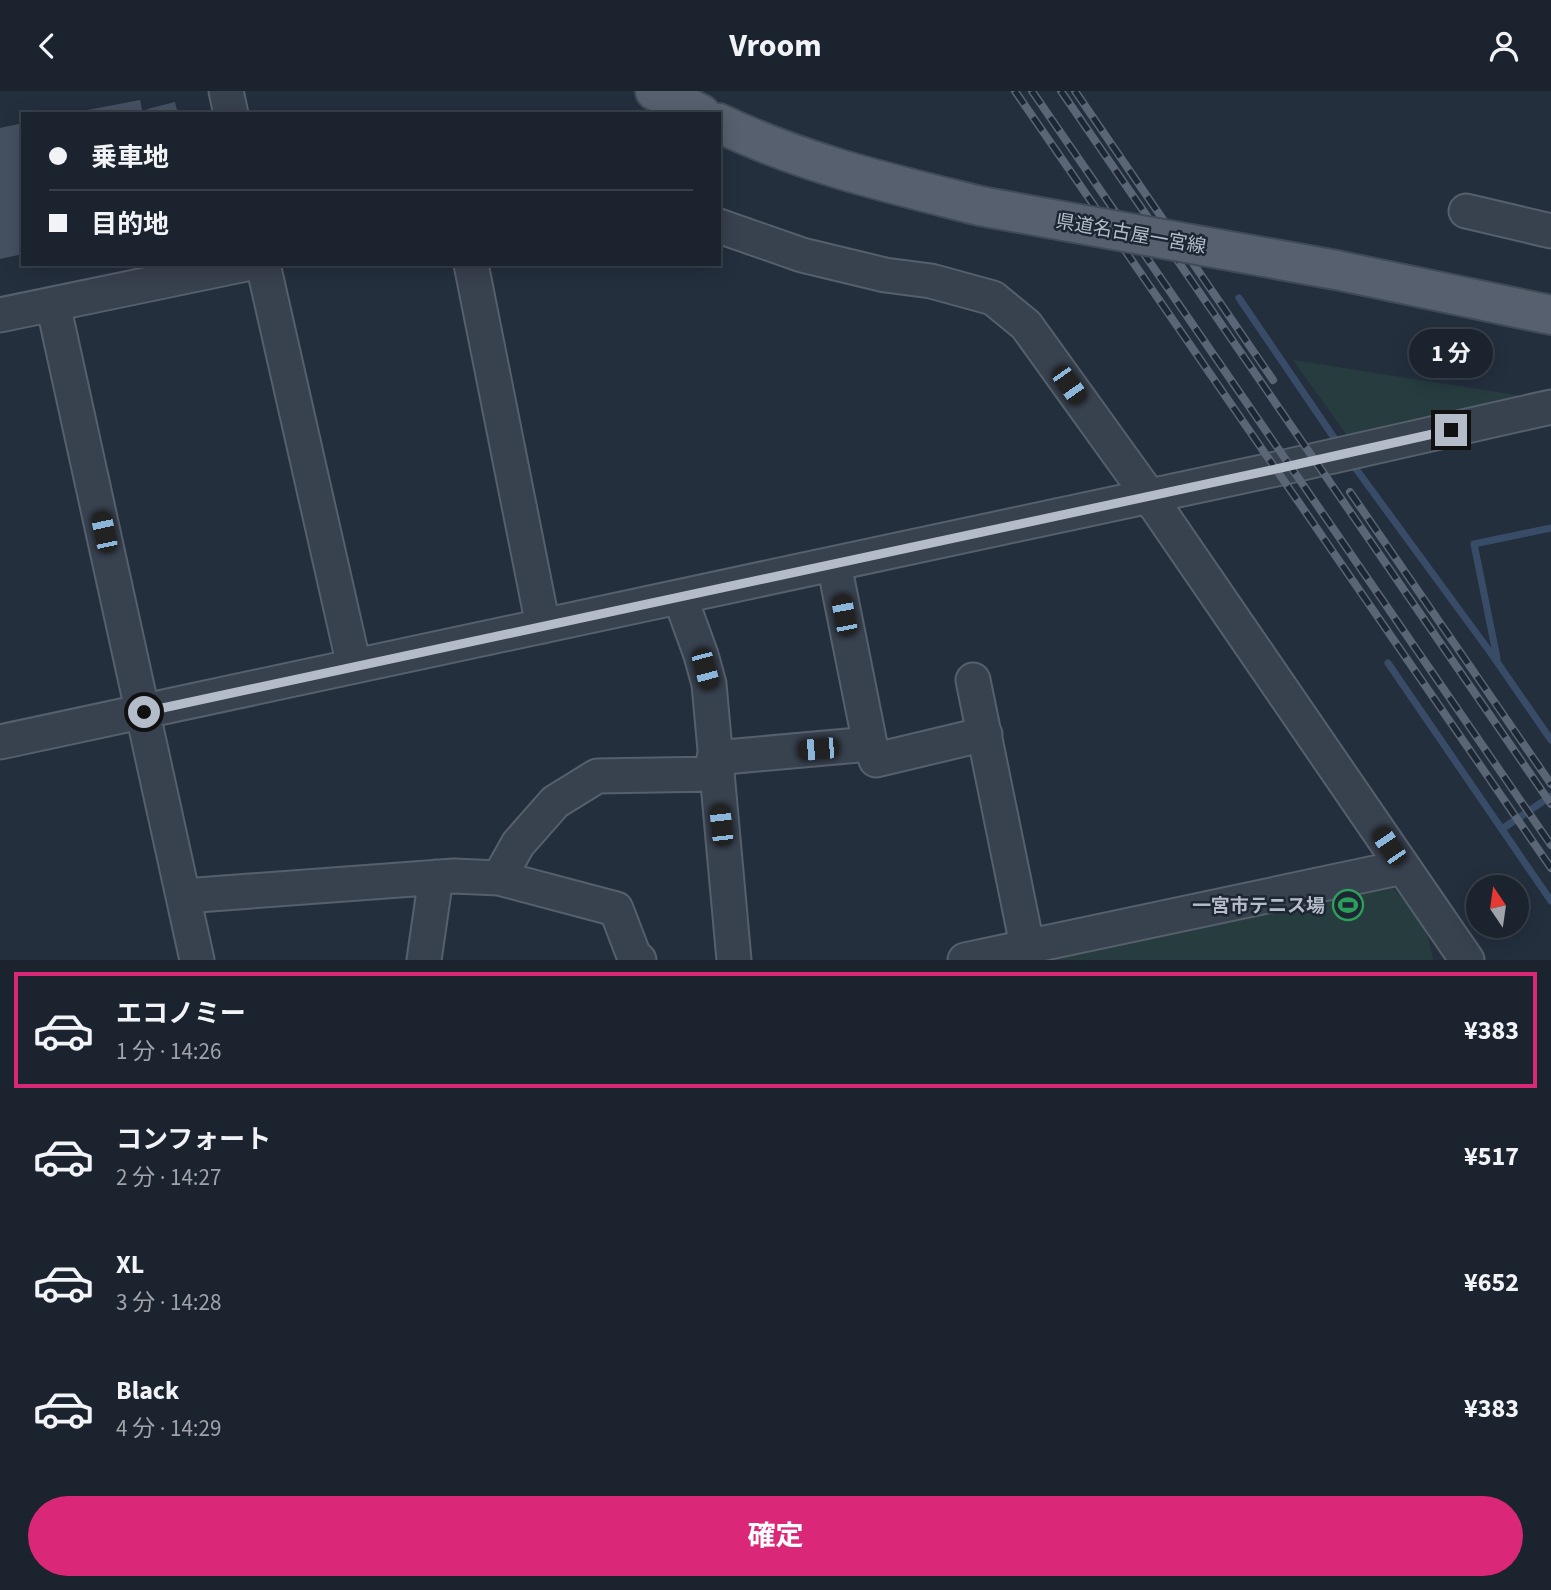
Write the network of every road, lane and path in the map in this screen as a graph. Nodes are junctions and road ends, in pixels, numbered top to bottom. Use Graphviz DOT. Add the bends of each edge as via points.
graph roads {
  1 [pos="226,91"];
  2 [pos="656,91"];
  3 [pos="231,112"];
  4 [pos="697,112"];
  5 [pos="721,124"];
  6 [pos="1466,211"];
  7 [pos="721,227"];
  8 [pos="1551,231"];
  9 [pos="236,266"];
  10 [pos="263,266"];
  11 [pos="471,266"];
  12 [pos="53,304"];
  13 [pos="0,315"];
  14 [pos="1551,315"];
  15 [pos="1551,407"];
  16 [pos="1149,496"];
  17 [pos="834,563"];
  18 [pos="680,597"];
  19 [pos="543,626"];
  20 [pos="354,666"];
  21 [pos="973,680"];
  22 [pos="144,712"];
  23 [pos="985,734"];
  24 [pos="0,742"];
  25 [pos="870,744"];
  26 [pos="715,766"];
  27 [pos="1404,867"];
  28 [pos="436,877"];
  29 [pos="499,879"];
  30 [pos="184,896"];
  31 [pos="1439,919"];
  32 [pos="1027,945"];
  33 [pos="197,960"];
  34 [pos="424,960"];
  35 [pos="639,960"];
  36 [pos="734,960"];
  37 [pos="965,960"];
  38 [pos="1448,960"];
  39 [pos="1467,960"];
  1 -- 3 [label="street"];
  2 -- 4 [label="main road"];
  5 -- 14 [label="main road, 県道名古屋一宮線, bridge" via="880,181 980,206 1336,270"];
  6 -- 8 [label="street"];
  7 -- 16 [label="street" via="802,255 993,298 1026,325"];
  9 -- 12 [label="street"];
  10 -- 20 [label="street"];
  11 -- 19 [label="street"];
  12 -- 13 [label="street"];
  12 -- 22 [label="street"];
  15 -- 16 [label="street"];
  16 -- 17 [label="street"];
  16 -- 27 [label="street"];
  17 -- 18 [label="street"];
  17 -- 25 [label="street"];
  18 -- 19 [label="street"];
  18 -- 26 [label="street" via="709,684"];
  19 -- 20 [label="street"];
  20 -- 22 [label="street"];
  21 -- 23 [label="street"];
  22 -- 24 [label="street"];
  22 -- 30 [label="street"];
  23 -- 25 [label="street" via="876,760"];
  23 -- 32 [label="street"];
  25 -- 26 [label="street"];
  26 -- 29 [label="street" via="597,776 555,802 518,844"];
  26 -- 36 [label="street"];
  27 -- 31 [label="street"];
  27 -- 32 [label="street"];
  28 -- 29 [label="street"];
  28 -- 30 [label="street"];
  28 -- 34 [label="street"];
  29 -- 35 [label="street" via="616,909"];
  30 -- 33 [label="street"];
  31 -- 38 [label="street"];
  31 -- 39 [label="street"];
  32 -- 37 [label="street"];
}
